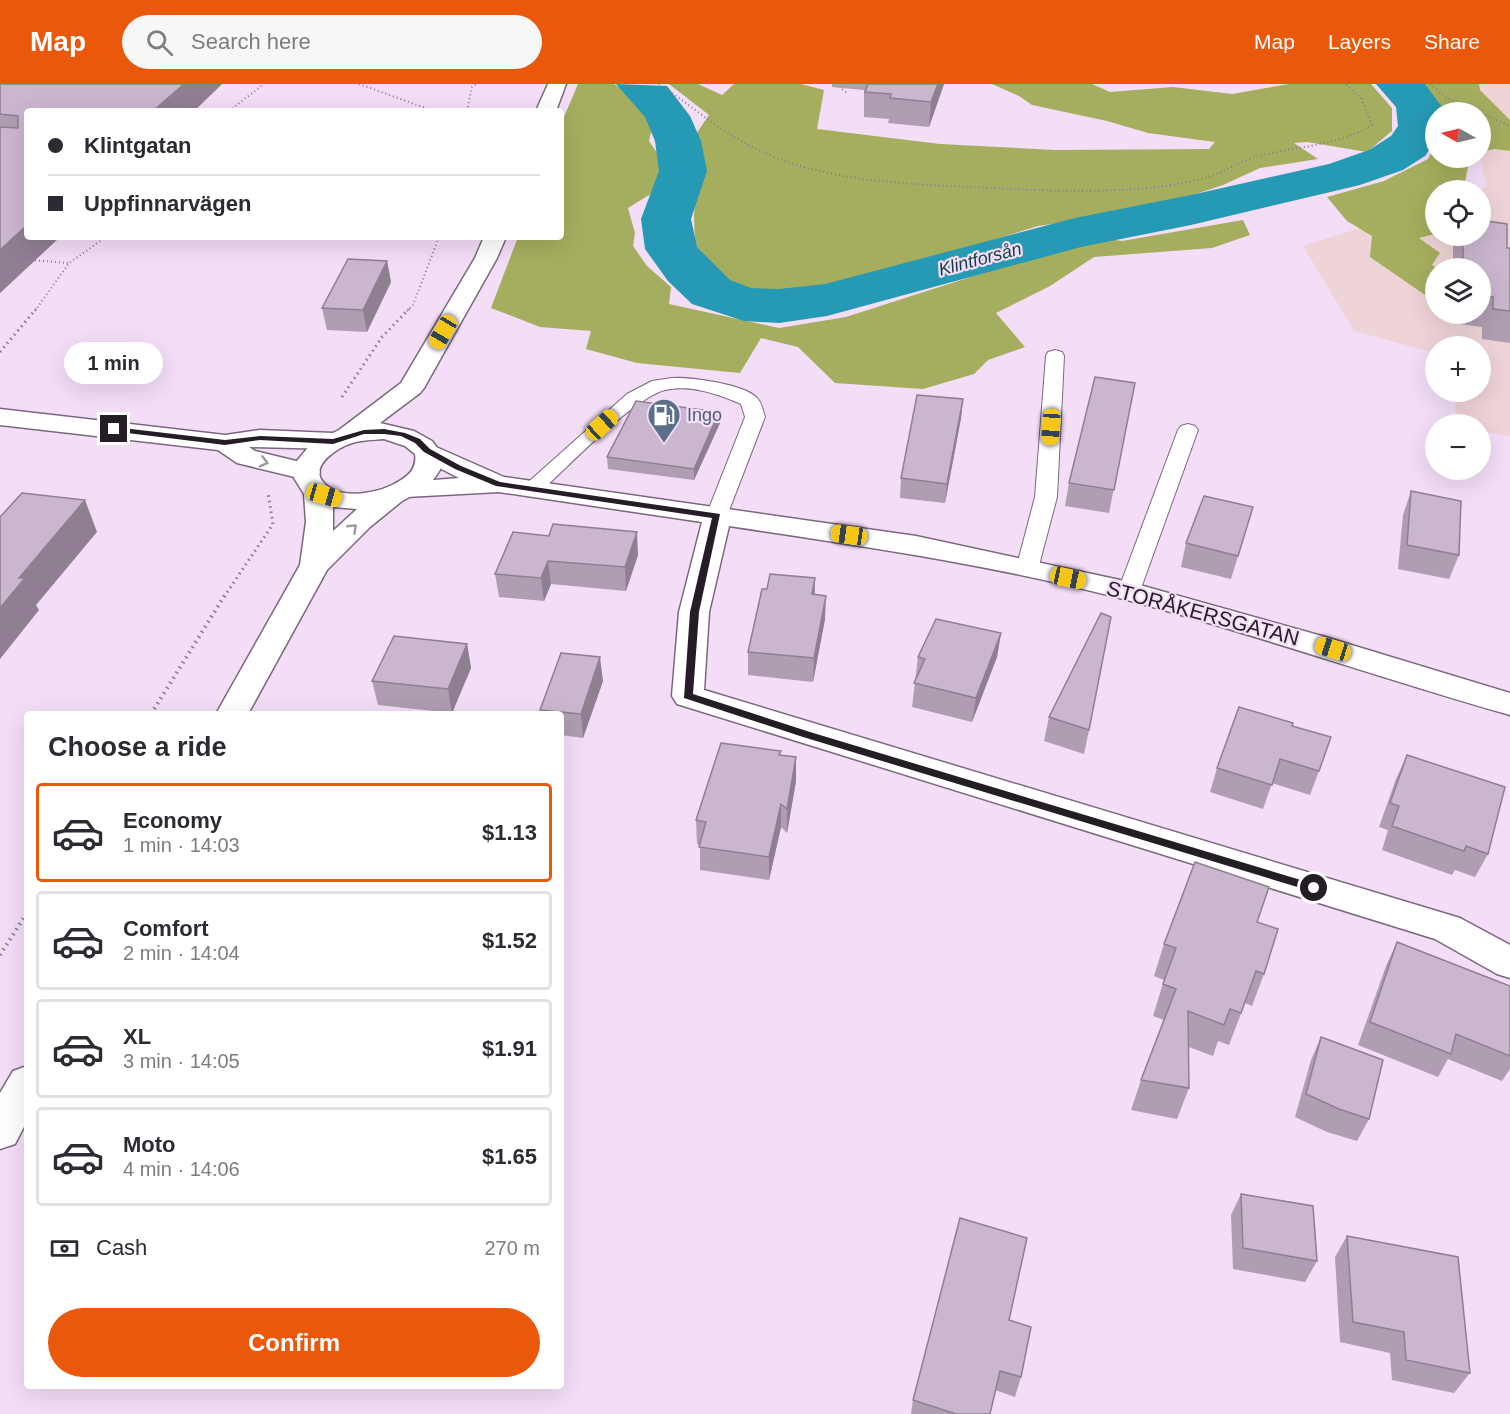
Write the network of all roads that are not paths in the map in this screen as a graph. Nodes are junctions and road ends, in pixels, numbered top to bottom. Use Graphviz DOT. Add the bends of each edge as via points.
graph roads {
  1 [pos="557,84"];
  2 [pos="547,108"];
  3 [pos="494,240"];
  4 [pos="1055,356"];
  5 [pos="411,388"];
  6 [pos="0,417"];
  7 [pos="1188,430"];
  8 [pos="339,439"];
  9 [pos="225,443"];
  10 [pos="422,446"];
  11 [pos="312,482"];
  12 [pos="499,484"];
  13 [pos="532,489"];
  14 [pos="399,492"];
  15 [pos="717,516"];
  16 [pos="315,565"];
  17 [pos="1027,569"];
  18 [pos="1129,591"];
  19 [pos="1510,704"];
  20 [pos="234,711"];
  21 [pos="1510,963"];
  22 [pos="24,1088"];
  23 [pos="0,1131"];
  1 -- 2 [label="street"];
  3 -- 5 [label="street"];
  4 -- 17 [label="lane" via="1046,497"];
  5 -- 8 [label="street"];
  5 -- 10 [label="street"];
  6 -- 9 [label="street"];
  7 -- 18 [label="lane"];
  8 -- 9 [label="street, STORÅKERSGATAN" via="260,438"];
  8 -- 10 [label="street, STORÅKERSGATAN" via="384,431 403,434"];
  8 -- 11 [label="street" via="313,455 307,466"];
  9 -- 11 [label="street, STORÅKERSGATAN, one-way" via="246,457"];
  10 -- 12 [label="street, STORÅKERSGATAN" via="458,468"];
  10 -- 14 [label="street" via="430,462 425,474"];
  11 -- 14 [label="street, STORÅKERSGATAN" via="341,500 360,501"];
  11 -- 16 [label="street" via="320,522"];
  12 -- 13 [label="street, STORÅKERSGATAN"];
  12 -- 14 [label="street, STORÅKERSGATAN"];
  13 -- 15 [label="street, STORÅKERSGATAN"];
  13 -- 15 [label="lane" via="620,409 649,389 702,384 728,390 750,401 755,417"];
  16 -- 14 [label="street, one-way" via="360,521"];
  15 -- 17 [label="street, STORÅKERSGATAN" via="916,545"];
  15 -- 21 [label="street" via="694,612 688,696 1447,928"];
  16 -- 20 [label="street"];
  17 -- 18 [label="street, STORÅKERSGATAN"];
  18 -- 19 [label="street, STORÅKERSGATAN"];
  22 -- 23 [label="street"];
}
